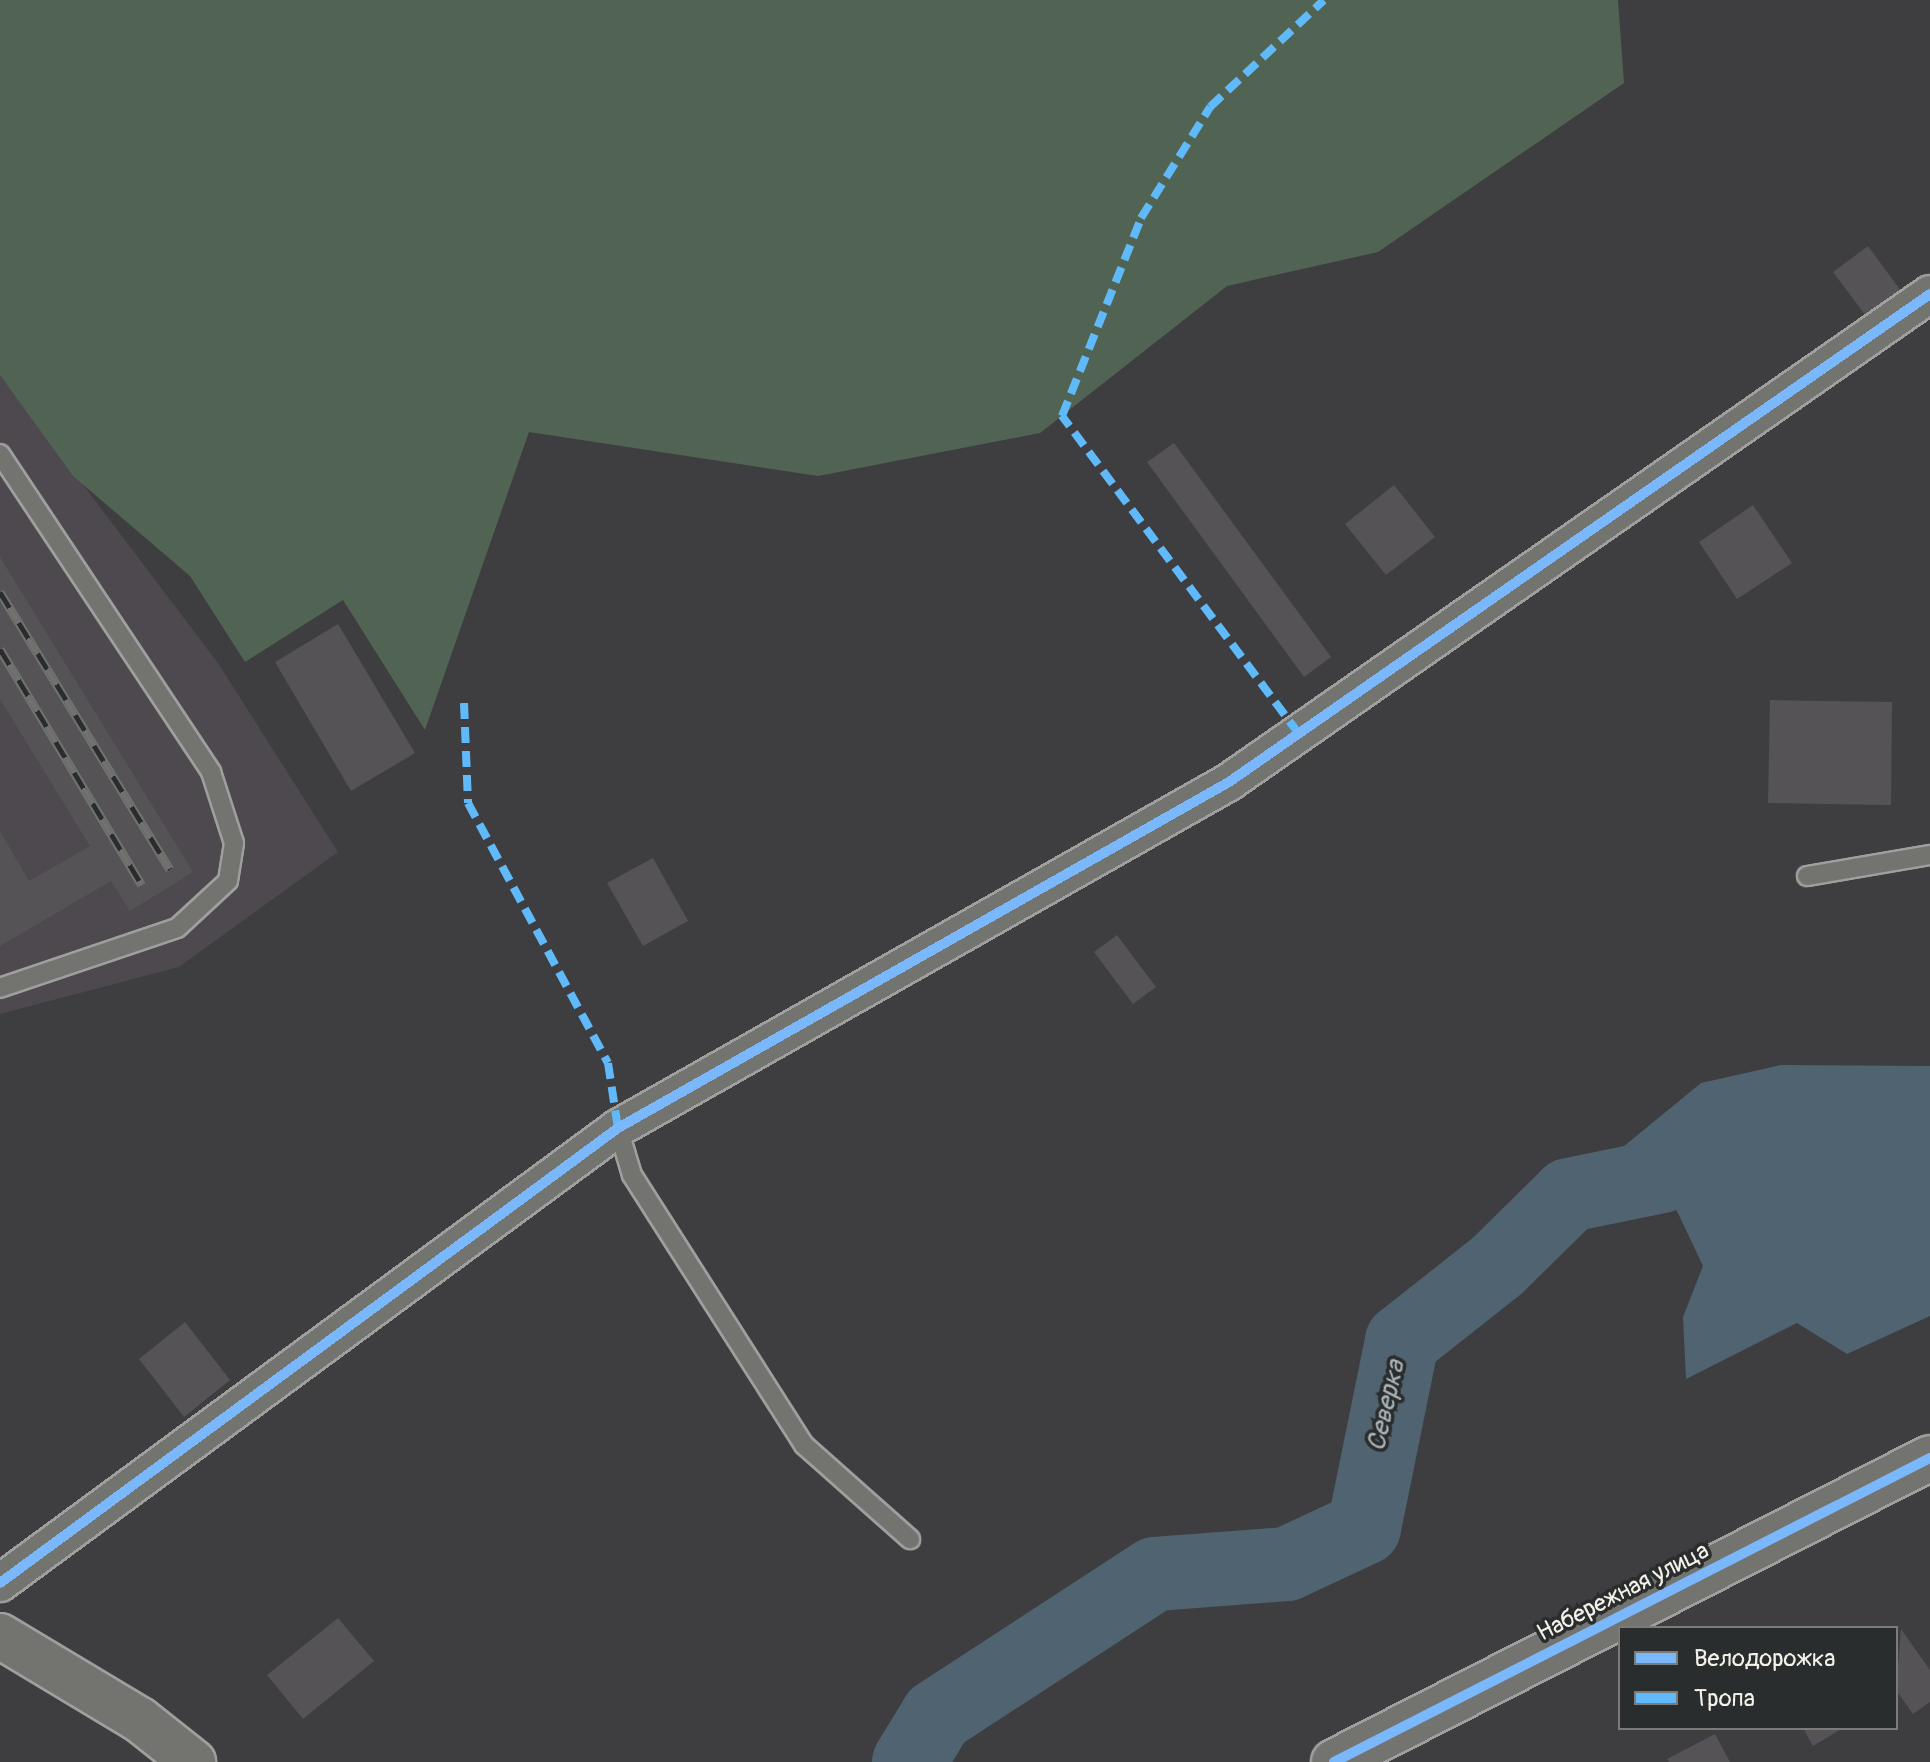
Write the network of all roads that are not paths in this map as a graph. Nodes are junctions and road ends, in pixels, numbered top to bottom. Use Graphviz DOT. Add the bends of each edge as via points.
graph roads {
  1 [pos="1930,294"];
  2 [pos="0,454"];
  3 [pos="1930,855"];
  4 [pos="1807,876"];
  5 [pos="0,988"];
  6 [pos="618,1128"];
  7 [pos="1930,1458"];
  8 [pos="910,1539"];
  9 [pos="0,1583"];
  10 [pos="0,1636"];
  11 [pos="193,1762"];
  12 [pos="1334,1762"];
  1 -- 6 [label="street" via="1229,782"];
  2 -- 5 [label="lane" via="211,772 234,843 228,881 177,928"];
  3 -- 4 [label="lane"];
  6 -- 8 [label="lane" via="632,1175 804,1445"];
  6 -- 9 [label="street"];
  7 -- 12 [label="street, Набережная улица"];
  10 -- 11 [label="street" via="140,1720"];
}
